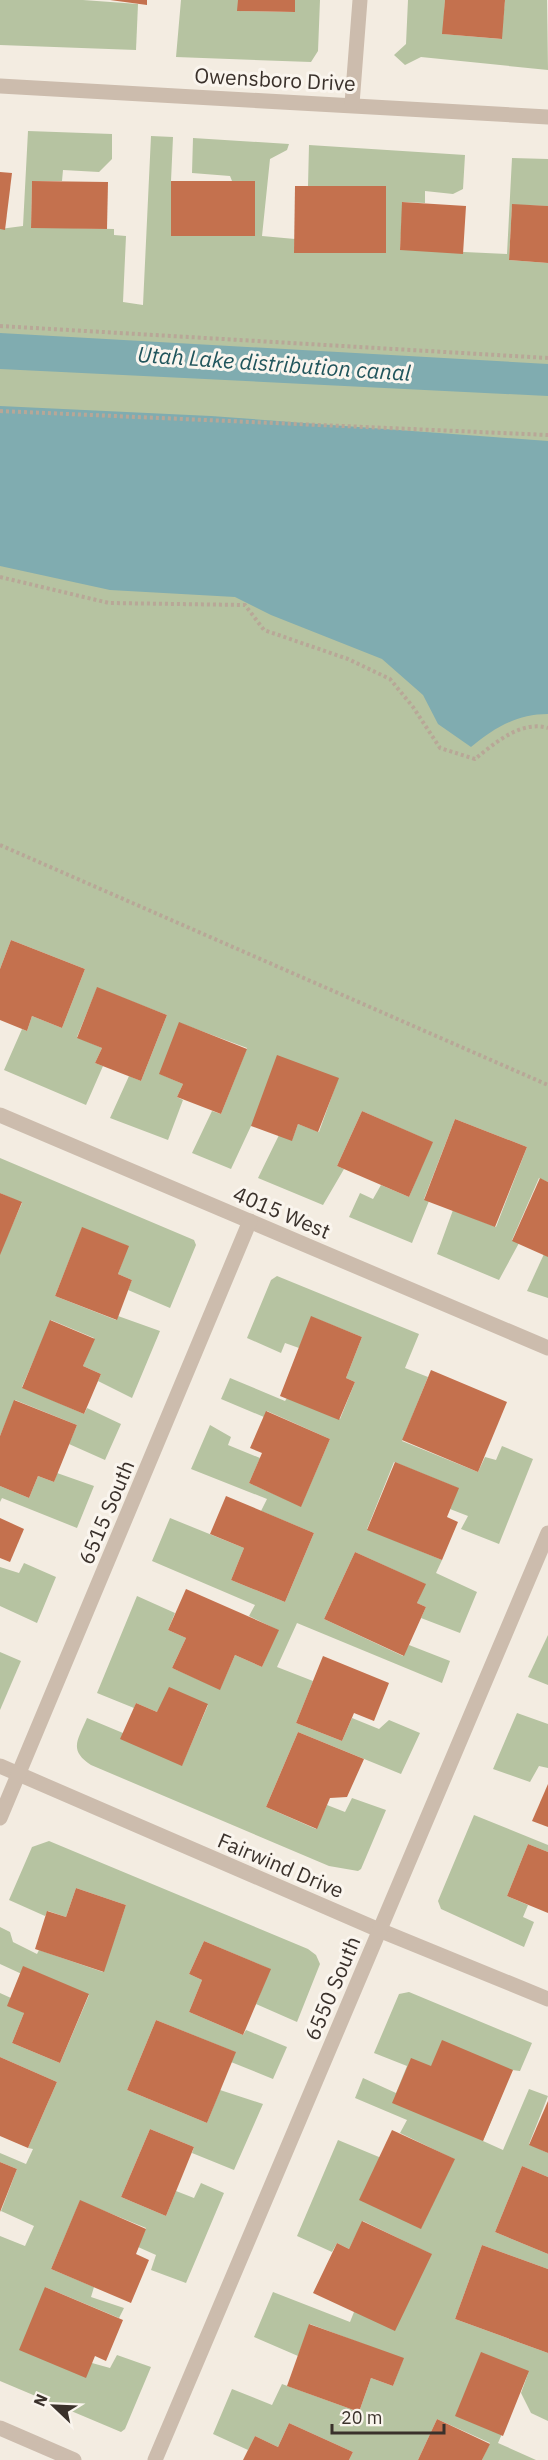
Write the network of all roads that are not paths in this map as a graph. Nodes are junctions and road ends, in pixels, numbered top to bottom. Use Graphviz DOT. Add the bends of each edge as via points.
graph roads {
  1 [pos="360,0"];
  2 [pos="0,86"];
  3 [pos="352,104"];
  4 [pos="548,117"];
  5 [pos="0,1116"];
  6 [pos="250,1221"];
  7 [pos="548,1348"];
  8 [pos="548,1533"];
  9 [pos="0,1766"];
  10 [pos="18,1774"];
  11 [pos="0,1818"];
  12 [pos="379,1930"];
  13 [pos="548,1999"];
  14 [pos="0,2428"];
  15 [pos="74,2460"];
  16 [pos="155,2460"];
  1 -- 3 [label="street"];
  2 -- 3 [label="street, Owensboro Drive"];
  3 -- 4 [label="street, Owensboro Drive"];
  5 -- 6 [label="street, 4015 West"];
  6 -- 7 [label="street, 4015 West"];
  6 -- 10 [label="street, 6515 South"];
  8 -- 12 [label="street, 6550 South"];
  9 -- 10 [label="street, Fairwind Drive"];
  10 -- 11 [label="street, 6515 South"];
  10 -- 12 [label="street, Fairwind Drive"];
  12 -- 13 [label="street, Fairwind Drive"];
  12 -- 16 [label="street, 6550 South"];
  14 -- 15 [label="street"];
}
